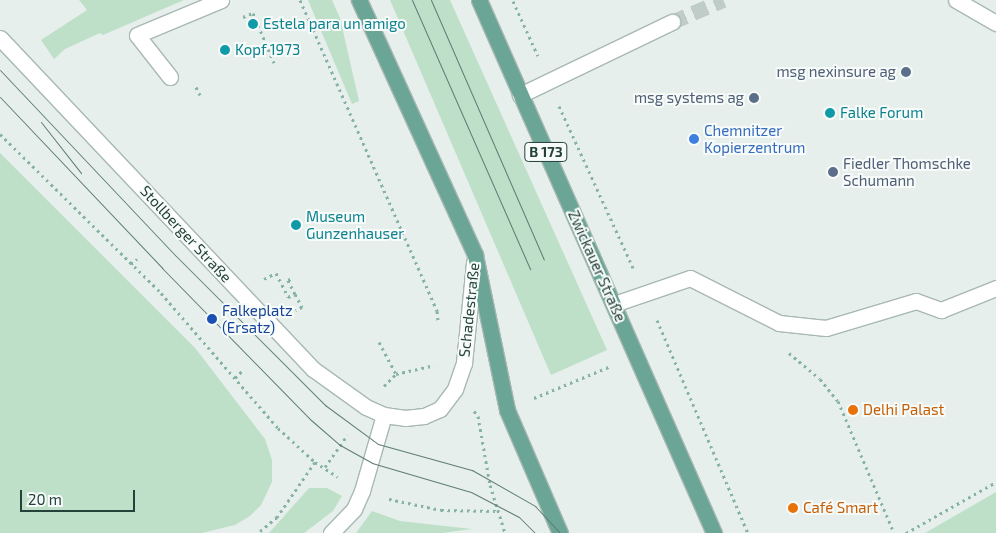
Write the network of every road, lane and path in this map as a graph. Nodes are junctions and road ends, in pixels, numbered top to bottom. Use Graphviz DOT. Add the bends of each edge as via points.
graph roads {
  1 [pos="221,0"];
  2 [pos="300,0"];
  3 [pos="359,0"];
  4 [pos="479,0"];
  5 [pos="512,0"];
  6 [pos="956,0"];
  7 [pos="236,21"];
  8 [pos="672,22"];
  9 [pos="996,23"];
  10 [pos="0,38"];
  11 [pos="274,63"];
  12 [pos="170,77"];
  13 [pos="549,83"];
  14 [pos="520,95"];
  15 [pos="0,134"];
  16 [pos="475,255"];
  17 [pos="138,259"];
  18 [pos="132,264"];
  19 [pos="278,277"];
  20 [pos="293,278"];
  21 [pos="996,288"];
  22 [pos="644,292"];
  23 [pos="295,294"];
  24 [pos="299,300"];
  25 [pos="614,304"];
  26 [pos="439,326"];
  27 [pos="379,342"];
  28 [pos="667,342"];
  29 [pos="636,354"];
  30 [pos="792,355"];
  31 [pos="436,360"];
  32 [pos="434,365"];
  33 [pos="242,371"];
  34 [pos="396,374"];
  35 [pos="235,378"];
  36 [pos="508,410"];
  37 [pos="384,415"];
  38 [pos="316,462"];
  39 [pos="996,482"];
  40 [pos="362,491"];
  41 [pos="497,511"];
  42 [pos="258,533"];
  43 [pos="331,533"];
  44 [pos="505,533"];
  45 [pos="560,533"];
  46 [pos="714,533"];
  47 [pos="748,533"];
  48 [pos="894,533"];
  49 [pos="906,533"];
  1 -- 12 [label="street" via="137,35"];
  2 -- 26 [label="path" via="437,310"];
  3 -- 16 [label="main road"];
  4 -- 14 [label="main road, Zwickauer Straße / B 173"];
  5 -- 13 [label="path"];
  6 -- 9 [label="street"];
  7 -- 11 [label="path" via="252,13"];
  8 -- 13 [label="street"];
  10 -- 37 [label="street, Stollberger Straße" via="313,368 357,401"];
  13 -- 14 [label="street"];
  13 -- 22 [label="path"];
  14 -- 25 [label="main road, Zwickauer Straße / B 173"];
  15 -- 18 [label="path"];
  16 -- 36 [label="main road"];
  16 -- 37 [label="street, Schadestraße" via="464,363 455,389 440,409 424,416"];
  17 -- 18 [label="path"];
  18 -- 35 [label="path"];
  19 -- 23 [label="path" via="288,297"];
  20 -- 23 [label="path" via="288,280"];
  21 -- 22 [label="street" via="941,310 916,301 826,328 779,323 690,278"];
  22 -- 25 [label="street"];
  22 -- 28 [label="path"];
  23 -- 24 [label="path"];
  25 -- 29 [label="main road, Zwickauer Straße / B 173"];
  27 -- 34 [label="path"];
  28 -- 29 [label="path"];
  28 -- 47 [label="path"];
  29 -- 36 [label="path"];
  29 -- 46 [label="main road, Zwickauer Straße / B 173"];
  30 -- 48 [label="path" via="820,379 838,402"];
  31 -- 32 [label="path"];
  33 -- 35 [label="path"];
  35 -- 38 [label="path" via="278,428"];
  36 -- 41 [label="path" via="478,416"];
  36 -- 45 [label="main road"];
  37 -- 40 [label="street"];
  38 -- 40 [label="path"];
  38 -- 42 [label="path" via="276,516"];
  39 -- 49 [label="path"];
  40 -- 41 [label="path" via="441,510"];
  40 -- 43 [label="street" via="354,509"];
  41 -- 44 [label="path"];
}
